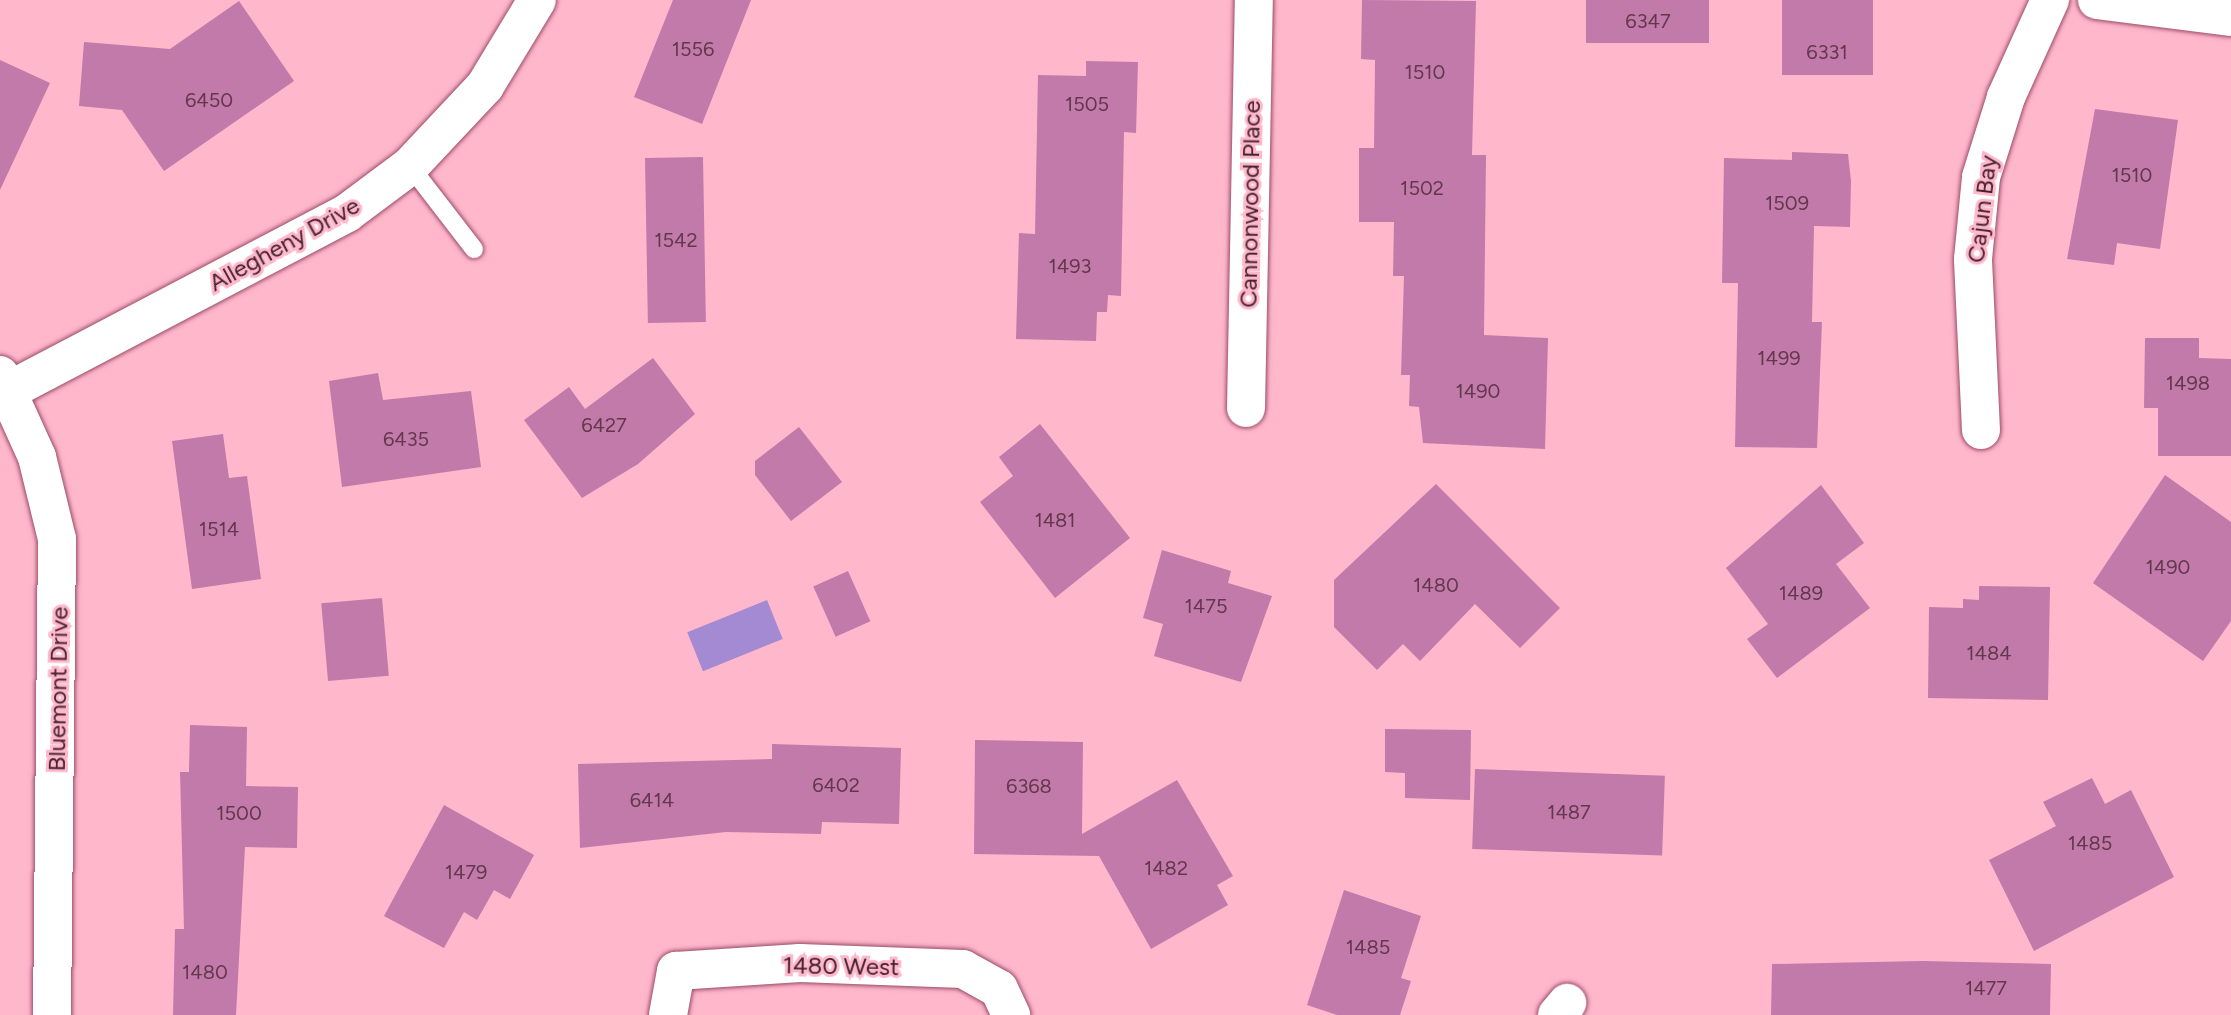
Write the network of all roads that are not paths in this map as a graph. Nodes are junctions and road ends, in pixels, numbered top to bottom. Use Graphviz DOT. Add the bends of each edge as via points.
graph roads {
  1 [pos="537,0"];
  2 [pos="1254,0"];
  3 [pos="2050,0"];
  4 [pos="2097,0"];
  5 [pos="2231,17"];
  6 [pos="410,166"];
  7 [pos="474,249"];
  8 [pos="5,382"];
  9 [pos="1246,408"];
  10 [pos="1981,430"];
  11 [pos="1005,1002"];
  12 [pos="52,1015"];
  13 [pos="668,1015"];
  1 -- 6 [label="street, Allegheny Drive" via="485,86"];
  2 -- 9 [label="street, Cannonwood Place"];
  3 -- 10 [label="street, Cajun Bay" via="2006,97 1981,177 1973,259"];
  4 -- 5 [label="street"];
  6 -- 7 [label="lane"];
  6 -- 8 [label="street, Allegheny Drive" via="347,213"];
  8 -- 12 [label="street, Bluemont Drive" via="37,457 57,539"];
  11 -- 13 [label="street, 1480 West" via="963,969 800,963 676,971"];
}
